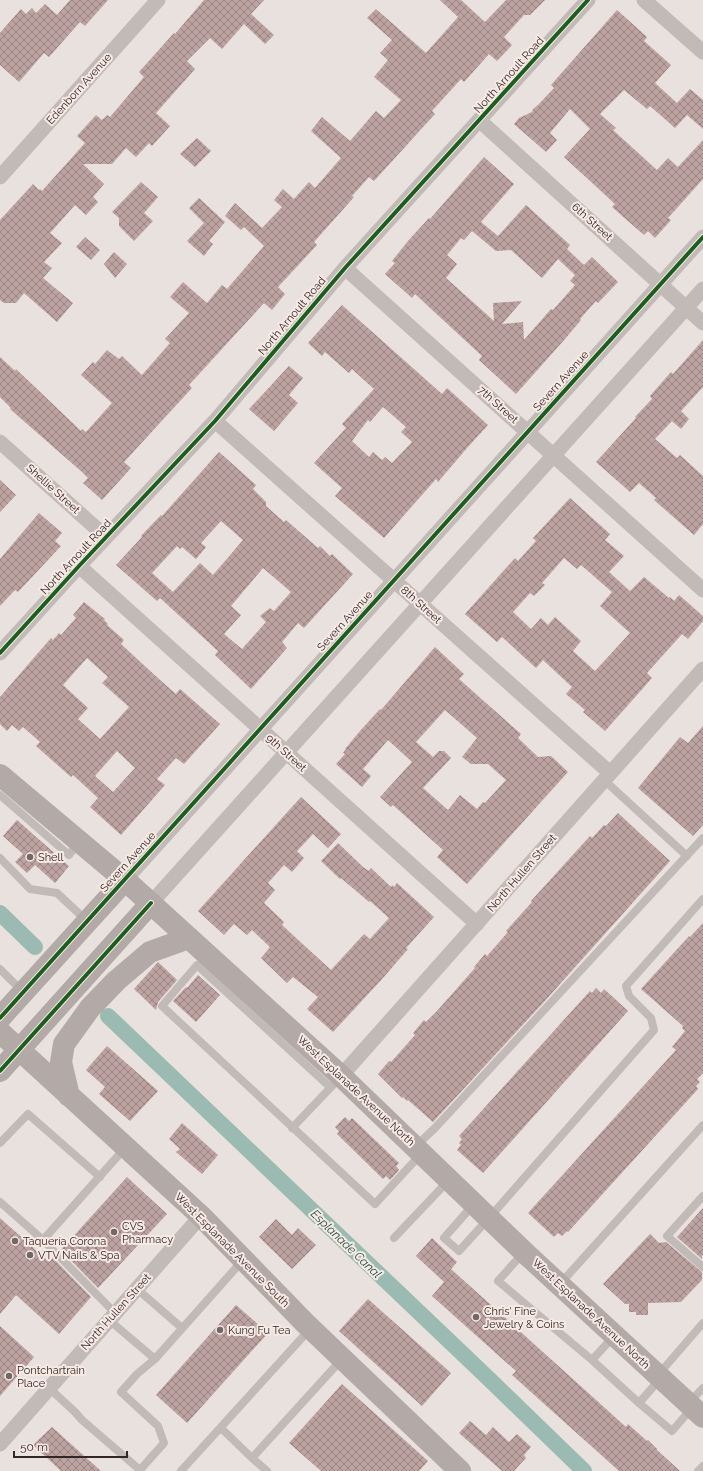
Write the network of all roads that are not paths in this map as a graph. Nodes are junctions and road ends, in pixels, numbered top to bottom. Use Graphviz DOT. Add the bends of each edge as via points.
graph roads {
  1 [pos="158,0"];
  2 [pos="588,0"];
  3 [pos="644,0"];
  4 [pos="703,52"];
  5 [pos="480,121"];
  6 [pos="0,177"];
  7 [pos="703,237"];
  8 [pos="346,268"];
  9 [pos="660,284"];
  10 [pos="703,289"];
  11 [pos="686,308"];
  12 [pos="703,323"];
  13 [pos="215,421"];
  14 [pos="527,432"];
  15 [pos="0,442"];
  16 [pos="554,455"];
  17 [pos="106,537"];
  18 [pos="79,566"];
  19 [pos="394,580"];
  20 [pos="703,590"];
  21 [pos="420,604"];
  22 [pos="3,644"];
  23 [pos="703,669"];
  24 [pos="260,730"];
  25 [pos="286,753"];
  26 [pos="0,774"];
  27 [pos="607,776"];
  28 [pos="0,795"];
  29 [pos="32,812"];
  30 [pos="703,838"];
  31 [pos="687,856"];
  32 [pos="0,858"];
  33 [pos="125,880"];
  34 [pos="703,899"];
  35 [pos="151,903"];
  36 [pos="87,921"];
  37 [pos="476,924"];
  38 [pos="189,938"];
  39 [pos="0,969"];
  40 [pos="23,992"];
  41 [pos="264,1016"];
  42 [pos="0,1018"];
  43 [pos="0,1032"];
  44 [pos="18,1050"];
  45 [pos="0,1071"];
  46 [pos="336,1082"];
  47 [pos="69,1096"];
  48 [pos="703,1125"];
  49 [pos="292,1128"];
  50 [pos="0,1143"];
  51 [pos="126,1148"];
  52 [pos="419,1150"];
  53 [pos="100,1177"];
  54 [pos="450,1180"];
  55 [pos="703,1196"];
  56 [pos="0,1202"];
  57 [pos="482,1211"];
  58 [pos="201,1216"];
  59 [pos="394,1238"];
  60 [pos="43,1240"];
  61 [pos="524,1252"];
  62 [pos="243,1259"];
  63 [pos="703,1268"];
  64 [pos="559,1284"];
  65 [pos="137,1289"];
  66 [pos="112,1316"];
  67 [pos="703,1323"];
  68 [pos="182,1328"];
  69 [pos="311,1328"];
  70 [pos="614,1336"];
  71 [pos="342,1358"];
  72 [pos="155,1359"];
  73 [pos="592,1360"];
  74 [pos="659,1377"];
  75 [pos="49,1388"];
  76 [pos="703,1388"];
  77 [pos="639,1403"];
  78 [pos="695,1410"];
  79 [pos="221,1428"];
  80 [pos="0,1444"];
  81 [pos="252,1458"];
  82 [pos="703,1466"];
  83 [pos="182,1471"];
  84 [pos="268,1471"];
  85 [pos="460,1471"];
  86 [pos="698,1471"];
  1 -- 6 [label="street, Edenborn Avenue"];
  2 -- 5 [label="street, North Arnoult Road"];
  3 -- 4 [label="street"];
  5 -- 8 [label="street, North Arnoult Road"];
  5 -- 9 [label="street, 6th Street"];
  7 -- 9 [label="street, Severn Avenue"];
  8 -- 13 [label="street, North Arnoult Road"];
  8 -- 14 [label="street, 7th Street"];
  9 -- 11 [label="street, 6th Street"];
  9 -- 14 [label="street, Severn Avenue"];
  10 -- 11 [label="street"];
  11 -- 12 [label="street, 6th Street"];
  11 -- 16 [label="street"];
  13 -- 17 [label="street, North Arnoult Road"];
  13 -- 19 [label="street, 8th Street"];
  14 -- 16 [label="street, 7th Street"];
  14 -- 19 [label="street, Severn Avenue"];
  15 -- 17 [label="street, Shellie Street"];
  16 -- 20 [label="street, 7th Street"];
  16 -- 21 [label="street"];
  17 -- 18 [label="street, North Arnoult Road"];
  18 -- 22 [label="street, North Arnoult Road"];
  18 -- 24 [label="street, 9th Street"];
  19 -- 21 [label="street, 8th Street"];
  19 -- 24 [label="street, Severn Avenue"];
  21 -- 25 [label="street"];
  21 -- 27 [label="street, 8th Street"];
  23 -- 27 [label="street, North Hullen Street"];
  24 -- 25 [label="street, 9th Street"];
  24 -- 33 [label="street, Severn Avenue"];
  25 -- 35 [label="street"];
  25 -- 37 [label="street, 9th Street"];
  26 -- 29 [label="main road, West Esplanade Avenue North"];
  27 -- 31 [label="lane"];
  27 -- 37 [label="street, North Hullen Street"];
  28 -- 29 [label="lane"];
  29 -- 33 [label="main road, West Esplanade Avenue North" via="79,841"];
  30 -- 31 [label="lane"];
  31 -- 52 [label="lane" via="434,1128"];
  32 -- 36 [label="lane" via="30,889 57,894"];
  33 -- 35 [label="main road, West Esplanade Avenue North"];
  33 -- 36 [label="main road, Severn Avenue"];
  34 -- 57 [label="lane" via="626,986 629,996 651,1018 654,1030"];
  35 -- 38 [label="main road, West Esplanade Avenue North"];
  35 -- 44 [label="main road"];
  36 -- 40 [label="main road, Severn Avenue"];
  37 -- 46 [label="street, North Hullen Street"];
  38 -- 41 [label="main road, West Esplanade Avenue North"];
  38 -- 47 [label="main road" via="150,952 116,981 86,1014 64,1044 61,1062"];
  39 -- 40 [label="lane"];
  40 -- 42 [label="main road, Severn Avenue"];
  41 -- 46 [label="main road, West Esplanade Avenue North"];
  41 -- 49 [label="lane" via="197,965 162,1006"];
  43 -- 44 [label="main road, West Esplanade Avenue South"];
  44 -- 45 [label="main road"];
  44 -- 47 [label="main road, West Esplanade Avenue South"];
  46 -- 49 [label="lane"];
  46 -- 52 [label="main road, West Esplanade Avenue North"];
  47 -- 51 [label="main road, West Esplanade Avenue South"];
  48 -- 64 [label="lane"];
  49 -- 52 [label="lane" via="375,1204"];
  50 -- 53 [label="lane" via="28,1114"];
  51 -- 53 [label="lane"];
  51 -- 58 [label="main road, West Esplanade Avenue South"];
  52 -- 54 [label="main road, West Esplanade Avenue North"];
  53 -- 60 [label="lane"];
  54 -- 57 [label="main road, West Esplanade Avenue North"];
  54 -- 59 [label="lane"];
  55 -- 63 [label="lane" via="667,1236"];
  56 -- 60 [label="lane"];
  57 -- 57 [label="lane" via="459,1250 444,1238"];
  57 -- 61 [label="main road, West Esplanade Avenue North"];
  58 -- 62 [label="main road, West Esplanade Avenue South"];
  58 -- 65 [label="street, North Hullen Street"];
  60 -- 66 [label="lane"];
  61 -- 64 [label="main road, West Esplanade Avenue North"];
  61 -- 73 [label="lane" via="498,1281"];
  62 -- 68 [label="lane"];
  62 -- 69 [label="main road, West Esplanade Avenue South"];
  64 -- 70 [label="main road, West Esplanade Avenue North"];
  65 -- 66 [label="street, North Hullen Street"];
  65 -- 68 [label="lane"];
  66 -- 72 [label="lane"];
  66 -- 75 [label="street, North Hullen Street"];
  67 -- 74 [label="lane"];
  68 -- 72 [label="lane"];
  69 -- 71 [label="main road, West Esplanade Avenue South"];
  69 -- 79 [label="lane"];
  70 -- 73 [label="lane"];
  70 -- 74 [label="main road, West Esplanade Avenue North"];
  71 -- 81 [label="lane"];
  71 -- 85 [label="main road, West Esplanade Avenue South"];
  72 -- 75 [label="lane" via="121,1392 158,1426 164,1443 140,1470"];
  73 -- 77 [label="lane"];
  74 -- 77 [label="lane"];
  74 -- 78 [label="main road, West Esplanade Avenue North"];
  75 -- 80 [label="street, North Hullen Street"];
  76 -- 78 [label="lane"];
  77 -- 78 [label="lane" via="672,1431"];
  79 -- 81 [label="lane"];
  79 -- 83 [label="lane"];
  81 -- 84 [label="lane"];
  82 -- 86 [label="lane"];
}
